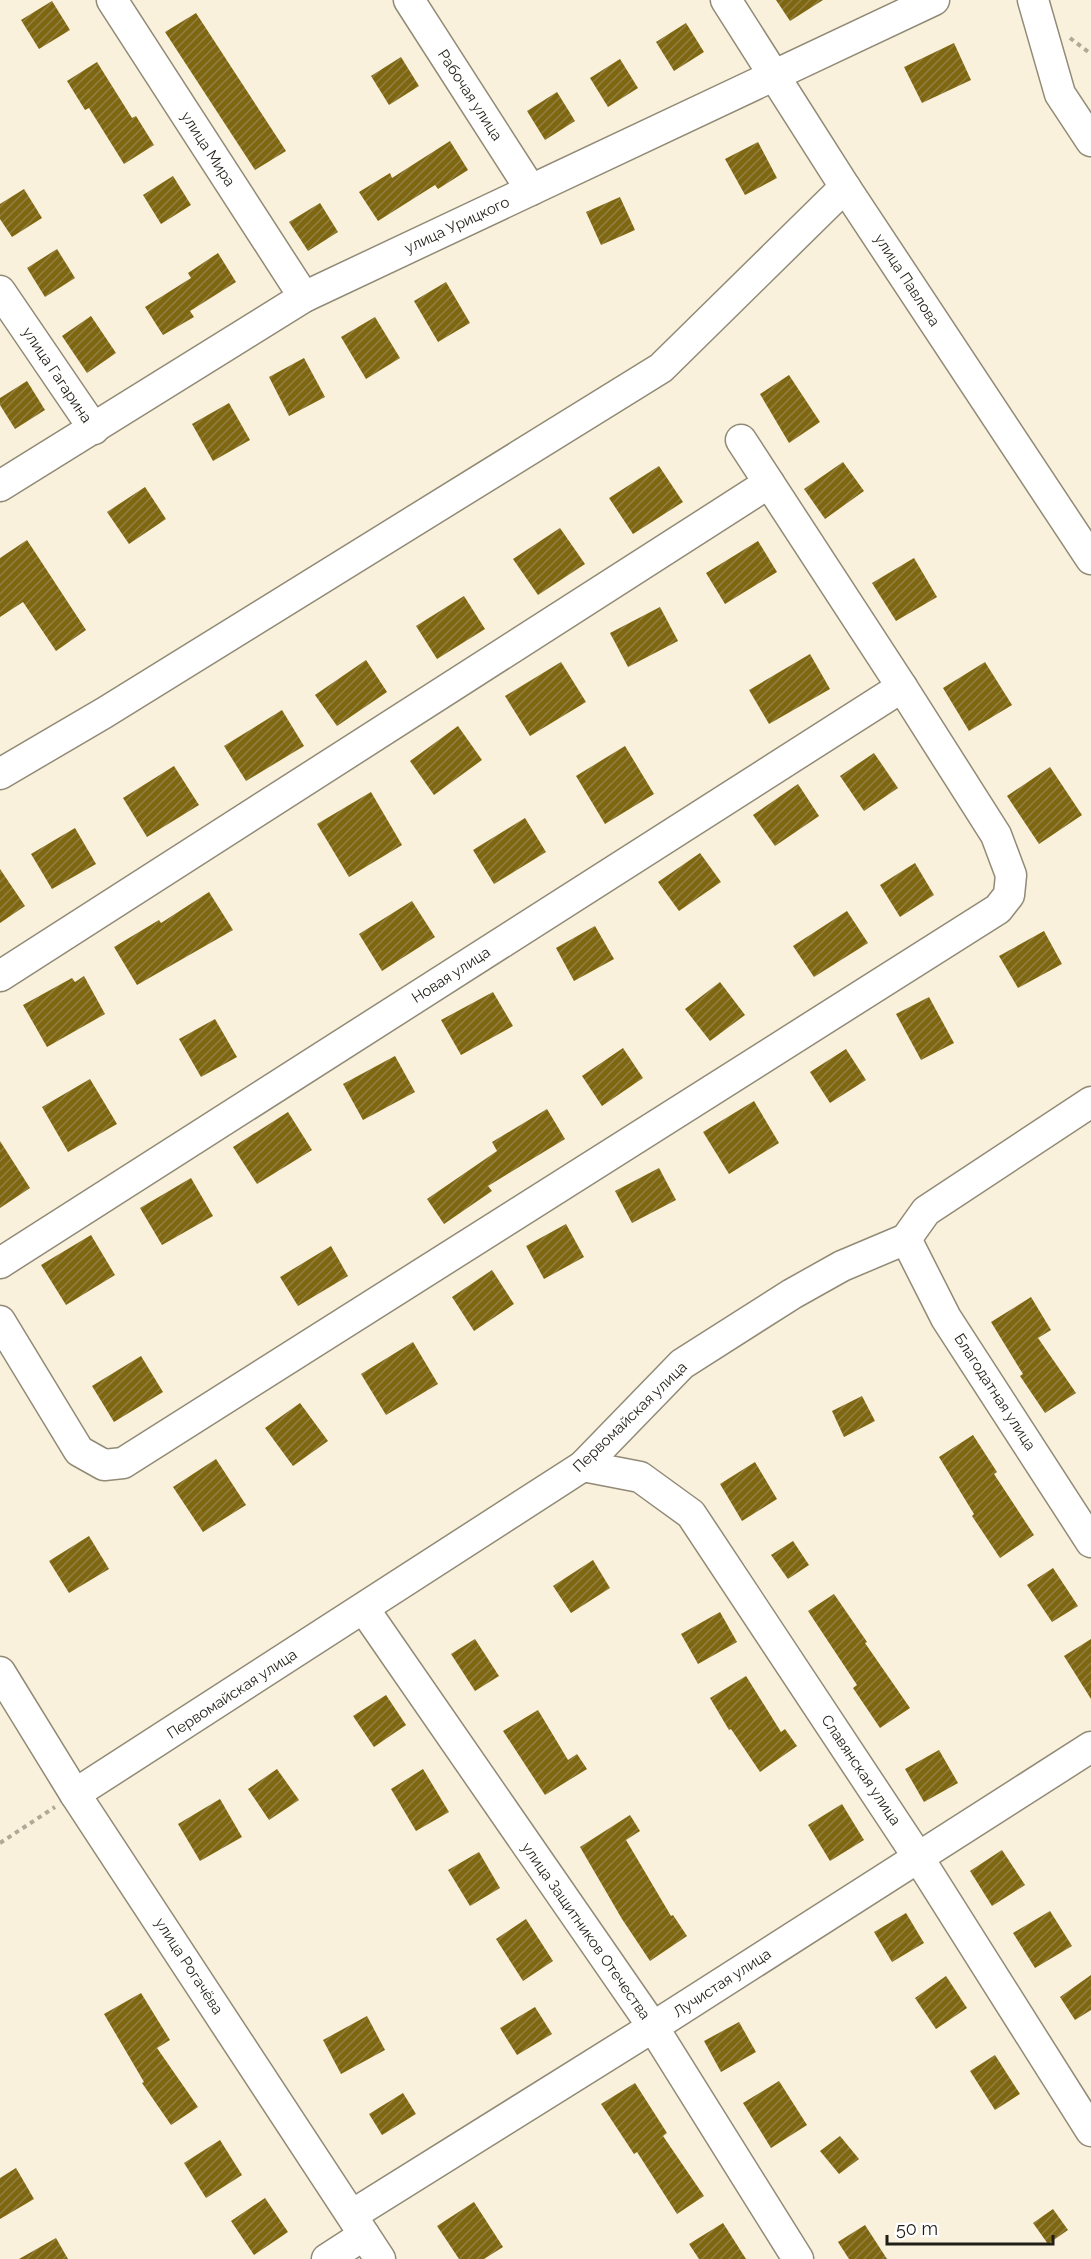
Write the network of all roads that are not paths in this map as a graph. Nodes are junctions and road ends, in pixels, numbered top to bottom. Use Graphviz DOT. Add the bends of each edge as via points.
graph roads {
  1 [pos="112,0"];
  2 [pos="409,0"];
  3 [pos="726,0"];
  4 [pos="934,0"];
  5 [pos="1033,0"];
  6 [pos="775,74"];
  7 [pos="1091,141"];
  8 [pos="845,187"];
  9 [pos="531,190"];
  10 [pos="0,291"];
  11 [pos="304,297"];
  12 [pos="94,429"];
  13 [pos="741,440"];
  14 [pos="769,483"];
  15 [pos="0,486"];
  16 [pos="1091,559"];
  17 [pos="902,687"];
  18 [pos="0,774"];
  19 [pos="0,976"];
  20 [pos="1091,1102"];
  21 [pos="906,1239"];
  22 [pos="0,1263"];
  23 [pos="0,1321"];
  24 [pos="584,1466"];
  25 [pos="1091,1542"];
  26 [pos="364,1609"];
  27 [pos="0,1672"];
  28 [pos="1091,1747"];
  29 [pos="75,1794"];
  30 [pos="918,1857"];
  31 [pos="653,2027"];
  32 [pos="1091,2131"];
  33 [pos="366,2236"];
  34 [pos="327,2259"];
  35 [pos="798,2259"];
  1 -- 11 [label="street, улица Мира"];
  2 -- 9 [label="street, Рабочая улица"];
  3 -- 6 [label="street, улица Павлова"];
  4 -- 6 [label="street, улица Урицкого"];
  5 -- 7 [label="street" via="1060,94"];
  6 -- 8 [label="street, улица Павлова"];
  6 -- 9 [label="street, улица Урицкого"];
  8 -- 16 [label="street, улица Павлова"];
  8 -- 18 [label="street" via="661,368"];
  9 -- 11 [label="street, улица Урицкого"];
  10 -- 12 [label="street, улица Гагарина"];
  11 -- 12 [label="street, улица Урицкого"];
  12 -- 15 [label="street, улица Урицкого"];
  13 -- 14 [label="street"];
  14 -- 17 [label="street"];
  14 -- 19 [label="street"];
  17 -- 22 [label="street, Новая улица"];
  17 -- 23 [label="street" via="996,835 1011,874 1009,895 998,909 123,1462 104,1465 79,1451"];
  20 -- 21 [label="street" via="926,1211"];
  21 -- 24 [label="street, Первомайская улица" via="842,1266 682,1364"];
  21 -- 25 [label="street, Благодатная улица" via="946,1318"];
  24 -- 26 [label="street, Первомайская улица"];
  24 -- 30 [label="street, Славянская улица" via="640,1477 691,1514"];
  26 -- 29 [label="street, Первомайская улица"];
  26 -- 31 [label="street, улица Защитников Отечества"];
  27 -- 29 [label="street, улица Рогачёва"];
  28 -- 30 [label="street, Лучистая улица"];
  29 -- 33 [label="street, улица Рогачёва"];
  30 -- 31 [label="street, Лучистая улица"];
  30 -- 32 [label="street, Славянская улица"];
  31 -- 33 [label="street, Лучистая улица"];
  31 -- 35 [label="street, улица Защитников Отечества"];
  33 -- 34 [label="street, Лучистая улица"];
}
